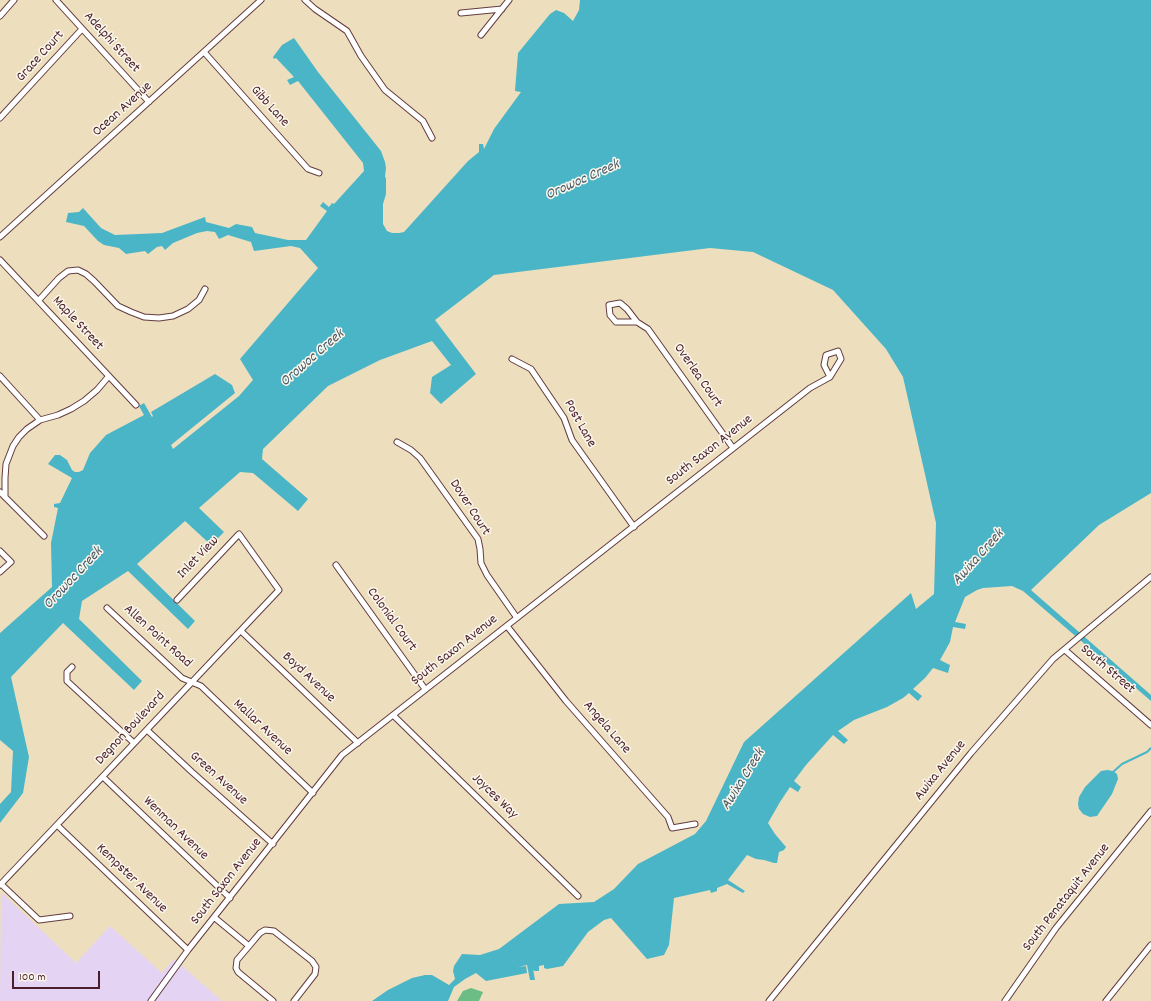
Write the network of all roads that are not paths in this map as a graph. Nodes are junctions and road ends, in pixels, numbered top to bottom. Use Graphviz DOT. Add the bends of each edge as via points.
graph roads {
  1 [pos="14,0"];
  2 [pos="56,0"];
  3 [pos="261,0"];
  4 [pos="305,0"];
  5 [pos="509,0"];
  6 [pos="502,9"];
  7 [pos="461,13"];
  8 [pos="0,16"];
  9 [pos="82,29"];
  10 [pos="481,36"];
  11 [pos="204,52"];
  12 [pos="148,102"];
  13 [pos="0,118"];
  14 [pos="432,138"];
  15 [pos="319,173"];
  16 [pos="0,236"];
  17 [pos="0,260"];
  18 [pos="205,289"];
  19 [pos="39,300"];
  20 [pos="637,322"];
  21 [pos="512,359"];
  22 [pos="0,376"];
  23 [pos="109,376"];
  24 [pos="830,377"];
  25 [pos="136,405"];
  26 [pos="40,420"];
  27 [pos="397,442"];
  28 [pos="734,448"];
  29 [pos="0,492"];
  30 [pos="5,497"];
  31 [pos="634,527"];
  32 [pos="239,534"];
  33 [pos="44,536"];
  34 [pos="0,551"];
  35 [pos="336,565"];
  36 [pos="0,572"];
  37 [pos="1151,577"];
  38 [pos="177,600"];
  39 [pos="107,608"];
  40 [pos="517,618"];
  41 [pos="507,626"];
  42 [pos="240,631"];
  43 [pos="1065,650"];
  44 [pos="72,667"];
  45 [pos="192,682"];
  46 [pos="425,689"];
  47 [pos="393,715"];
  48 [pos="1151,725"];
  49 [pos="147,730"];
  50 [pos="134,743"];
  51 [pos="358,743"];
  52 [pos="103,777"];
  53 [pos="313,793"];
  54 [pos="1151,811"];
  55 [pos="695,824"];
  56 [pos="57,825"];
  57 [pos="273,844"];
  58 [pos="0,885"];
  59 [pos="578,896"];
  60 [pos="230,898"];
  61 [pos="70,916"];
  62 [pos="215,918"];
  63 [pos="1151,945"];
  64 [pos="248,946"];
  65 [pos="188,950"];
  66 [pos="151,1001"];
  67 [pos="273,1001"];
  68 [pos="294,1001"];
  69 [pos="769,1001"];
  70 [pos="1005,1001"];
  71 [pos="1106,1001"];
  1 -- 8 [label="street"];
  2 -- 9 [label="street, Adelphi Street"];
  3 -- 11 [label="street, Ocean Avenue"];
  4 -- 14 [label="street" via="347,31 385,90 423,121"];
  5 -- 6 [label="street"];
  6 -- 7 [label="street"];
  6 -- 10 [label="street"];
  9 -- 12 [label="street, Adelphi Street"];
  9 -- 13 [label="street, Grace Court"];
  11 -- 12 [label="street, Ocean Avenue"];
  11 -- 15 [label="street, Gibb Lane" via="308,169"];
  12 -- 16 [label="street, Ocean Avenue"];
  17 -- 19 [label="street, Maple Street"];
  18 -- 19 [label="street" via="199,300 173,316 144,317 118,306 94,281 78,270 68,271"];
  19 -- 23 [label="street, Maple Street"];
  20 -- 20 [label="street, Overlea Court" via="620,303 609,305 610,315 616,322"];
  20 -- 28 [label="street, Overlea Court" via="652,334"];
  21 -- 31 [label="street, Post Lane" via="531,369 564,418 572,440"];
  22 -- 26 [label="street"];
  23 -- 25 [label="street, Maple Street"];
  23 -- 26 [label="street" via="93,393 71,409"];
  24 -- 24 [label="street, South Saxon Avenue" via="824,365 826,355 838,351 841,359"];
  24 -- 28 [label="street, South Saxon Avenue" via="810,388"];
  26 -- 30 [label="street" via="27,429 13,446 6,464"];
  27 -- 40 [label="street, Dover Court" via="420,458 478,539 483,568"];
  28 -- 31 [label="street, South Saxon Avenue"];
  29 -- 30 [label="street"];
  30 -- 33 [label="street"];
  31 -- 40 [label="street, South Saxon Avenue"];
  32 -- 38 [label="street, Inlet View"];
  32 -- 42 [label="street, Degnon Boulevard" via="279,590"];
  34 -- 36 [label="street" via="10,562"];
  35 -- 46 [label="street, Colonial Court"];
  37 -- 43 [label="street, Awixa Avenue"];
  39 -- 45 [label="street, Allen Point Road" via="182,678"];
  40 -- 41 [label="street, South Saxon Avenue"];
  41 -- 46 [label="street, South Saxon Avenue"];
  41 -- 55 [label="street, Angela Lane" via="566,701 668,817 672,828"];
  42 -- 45 [label="street, Degnon Boulevard"];
  42 -- 51 [label="street, Boyd Avenue"];
  43 -- 48 [label="street, South Street"];
  43 -- 69 [label="street, Awixa Avenue" via="1053,659 971,753"];
  44 -- 50 [label="street" via="67,672 67,681"];
  45 -- 49 [label="street, Degnon Boulevard"];
  45 -- 53 [label="street, Mallar Avenue" via="201,686"];
  46 -- 47 [label="street, South Saxon Avenue"];
  47 -- 51 [label="street, South Saxon Avenue"];
  47 -- 59 [label="street, Joyces Way"];
  49 -- 50 [label="street, Degnon Boulevard"];
  49 -- 57 [label="street, Green Avenue"];
  50 -- 52 [label="street, Degnon Boulevard"];
  51 -- 53 [label="street, South Saxon Avenue" via="342,755"];
  52 -- 56 [label="street, Degnon Boulevard"];
  52 -- 60 [label="street, Wenman Avenue"];
  53 -- 57 [label="street, South Saxon Avenue"];
  54 -- 70 [label="street, South Penataquit Avenue" via="1056,928"];
  56 -- 58 [label="street, Degnon Boulevard"];
  56 -- 65 [label="street, Kempster Avenue"];
  57 -- 60 [label="street, South Saxon Avenue"];
  58 -- 61 [label="street" via="39,920"];
  60 -- 62 [label="street, South Saxon Avenue"];
  62 -- 64 [label="street"];
  62 -- 65 [label="street, South Saxon Avenue"];
  63 -- 71 [label="street"];
  64 -- 67 [label="street" via="237,960 236,968"];
  64 -- 68 [label="street" via="262,931 271,929 315,964 317,971"];
  65 -- 66 [label="street, South Saxon Avenue"];
}
